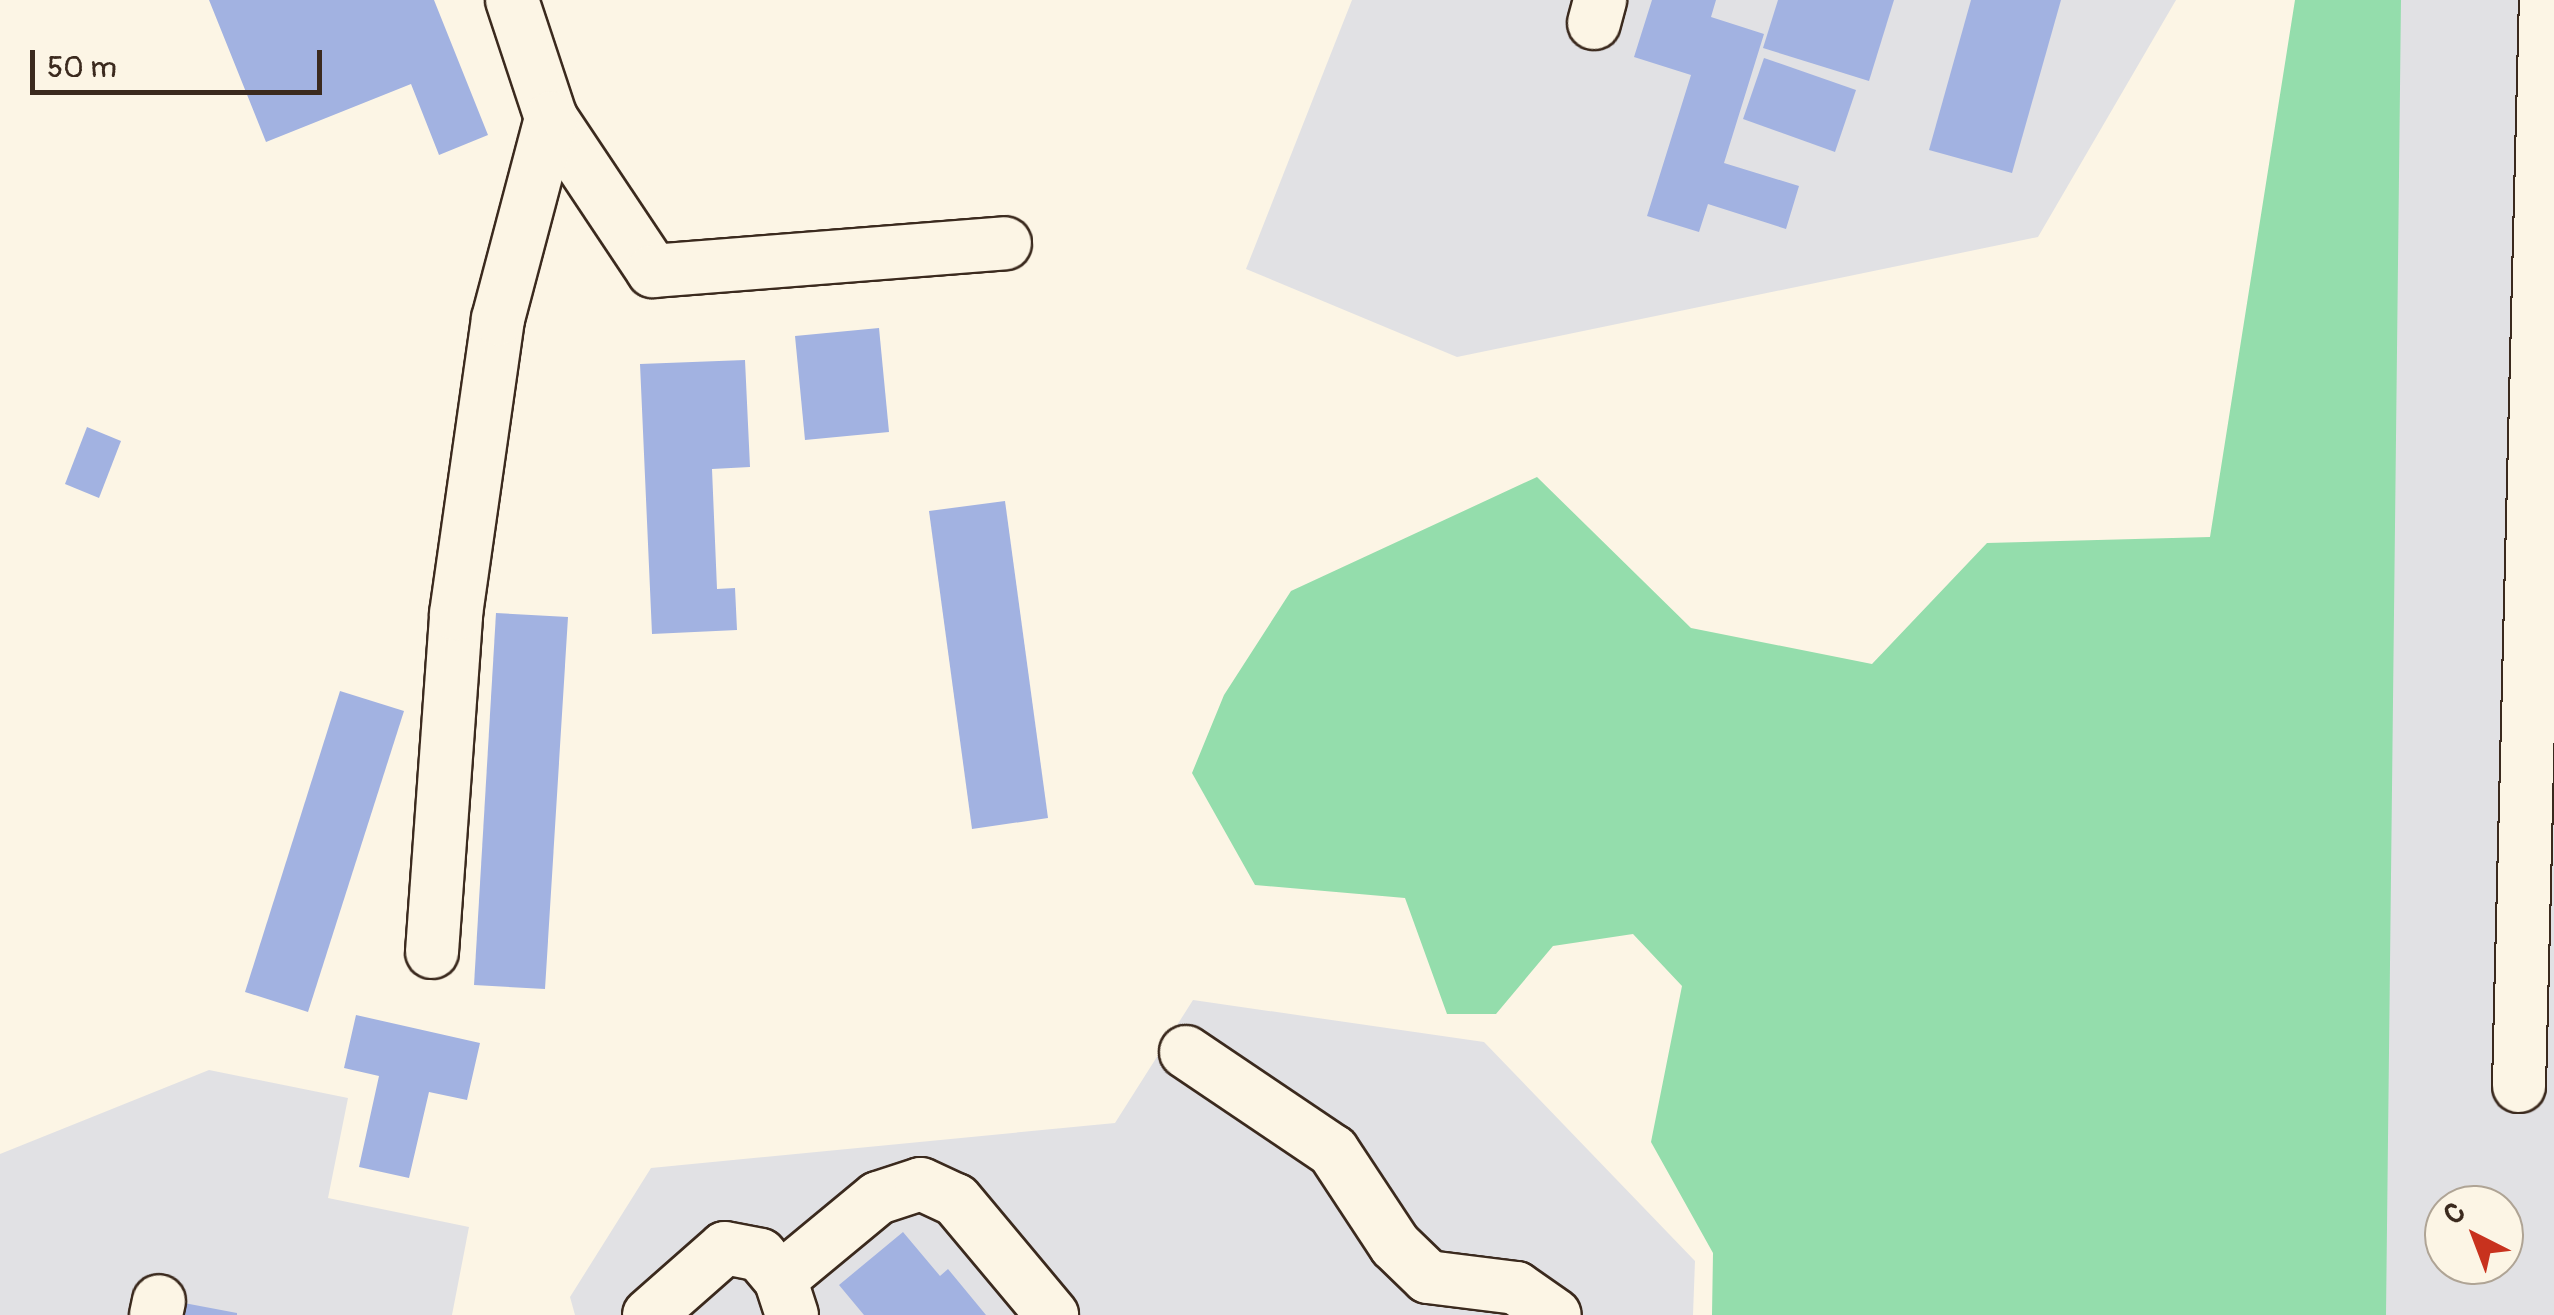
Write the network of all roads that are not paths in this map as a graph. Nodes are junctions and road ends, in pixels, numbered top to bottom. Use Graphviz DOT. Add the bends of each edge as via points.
graph roads {
  1 [pos="512,0"];
  2 [pos="2546,0"];
  3 [pos="551,118"];
  4 [pos="1005,243"];
  5 [pos="432,952"];
  6 [pos="1186,1052"];
  7 [pos="2519,1086"];
  8 [pos="786,1297"];
  9 [pos="649,1315"];
  10 [pos="1052,1315"];
  11 [pos="1555,1315"];
  1 -- 3 [label="lane"];
  2 -- 7 [label="lane"];
  3 -- 4 [label="lane" via="653,270"];
  3 -- 5 [label="lane" via="495,338 456,614"];
  6 -- 11 [label="lane" via="1333,1151 1395,1246 1428,1277 1516,1288"];
  8 -- 9 [label="lane" via="760,1255 725,1248"];
  8 -- 10 [label="lane" via="878,1198 922,1184 956,1200"];
}
